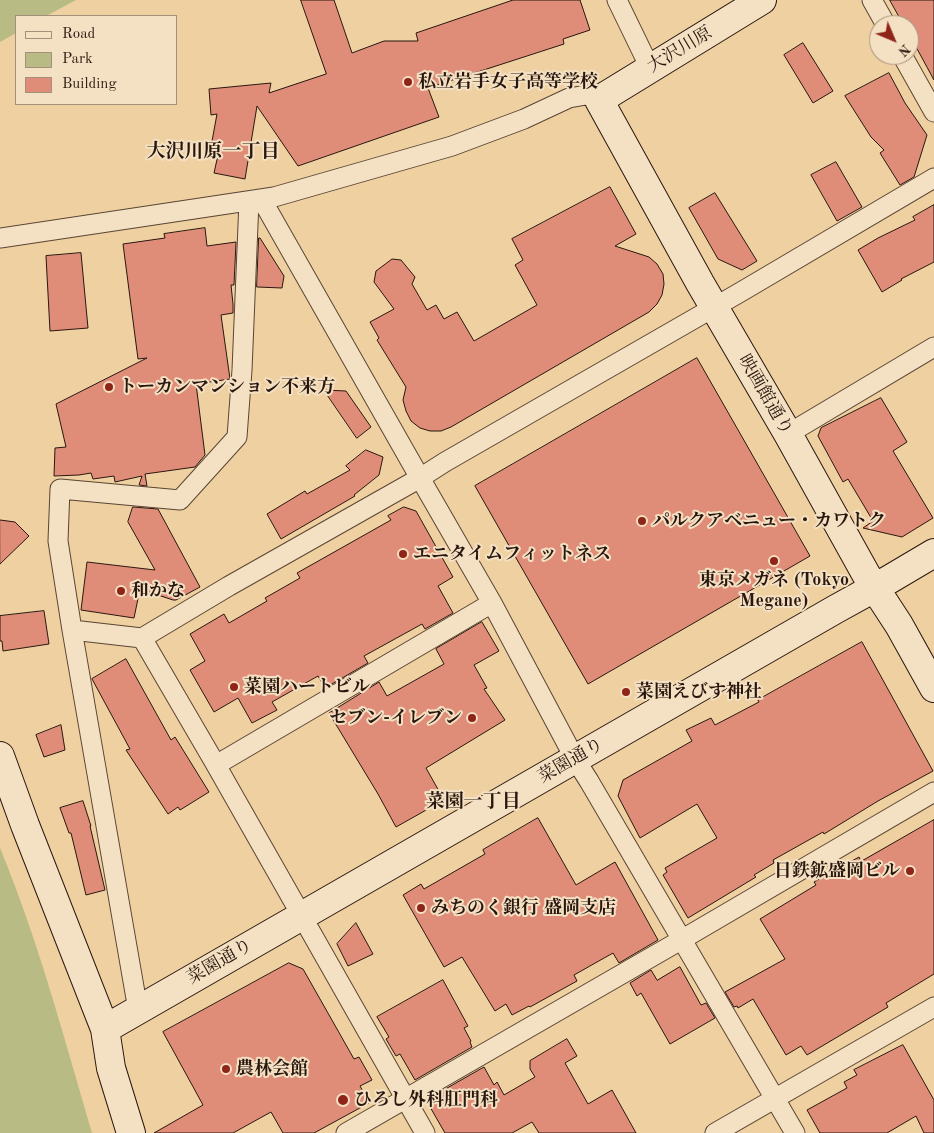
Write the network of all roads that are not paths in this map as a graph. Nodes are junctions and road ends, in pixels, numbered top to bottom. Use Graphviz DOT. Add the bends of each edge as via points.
graph roads {
  1 [pos="617,0"];
  2 [pos="762,0"];
  3 [pos="872,0"];
  4 [pos="880,15"];
  5 [pos="908,65"];
  6 [pos="650,68"];
  7 [pos="599,100"];
  8 [pos="934,112"];
  9 [pos="934,178"];
  10 [pos="255,200"];
  11 [pos="0,238"];
  12 [pos="714,308"];
  13 [pos="934,347"];
  14 [pos="788,434"];
  15 [pos="420,478"];
  16 [pos="934,553"];
  17 [pos="873,588"];
  18 [pos="492,603"];
  19 [pos="72,630"];
  20 [pos="142,638"];
  21 [pos="934,688"];
  22 [pos="0,756"];
  23 [pos="575,759"];
  24 [pos="216,766"];
  25 [pos="934,792"];
  26 [pos="302,916"];
  27 [pos="681,940"];
  28 [pos="934,1007"];
  29 [pos="138,1010"];
  30 [pos="104,1029"];
  31 [pos="406,1098"];
  32 [pos="775,1099"];
  33 [pos="131,1133"];
  34 [pos="346,1133"];
  35 [pos="425,1133"];
  36 [pos="715,1133"];
  37 [pos="795,1133"];
  1 -- 6 [label="street"];
  2 -- 6 [label="street, 大沢川原"];
  3 -- 4 [label="street"];
  5 -- 8 [label="street"];
  6 -- 7 [label="street, 大沢川原"];
  7 -- 10 [label="street" via="586,95 569,98 452,146"];
  7 -- 12 [label="street, 映画館通り"];
  9 -- 12 [label="street"];
  10 -- 11 [label="street"];
  10 -- 15 [label="street"];
  10 -- 19 [label="street" via="237,437 180,500 60,489 58,541"];
  12 -- 14 [label="street, 映画館通り"];
  12 -- 15 [label="street"];
  13 -- 14 [label="street"];
  14 -- 17 [label="street, 映画館通り"];
  15 -- 18 [label="street"];
  15 -- 20 [label="street"];
  16 -- 17 [label="street, 菜園通り"];
  17 -- 21 [label="street, 映画館通り"];
  17 -- 23 [label="street, 菜園通り"];
  18 -- 23 [label="street"];
  18 -- 24 [label="street"];
  19 -- 20 [label="street"];
  19 -- 29 [label="street"];
  20 -- 24 [label="street"];
  22 -- 30 [label="street"];
  23 -- 26 [label="street, 菜園通り"];
  23 -- 27 [label="street"];
  24 -- 26 [label="street"];
  25 -- 27 [label="street"];
  26 -- 29 [label="street, 菜園通り"];
  26 -- 31 [label="street"];
  27 -- 31 [label="street"];
  27 -- 32 [label="street"];
  28 -- 32 [label="street"];
  29 -- 30 [label="street, 菜園通り"];
  30 -- 33 [label="street" via="111,1068"];
  31 -- 34 [label="street"];
  31 -- 35 [label="street"];
  32 -- 36 [label="street"];
  32 -- 37 [label="street"];
}
